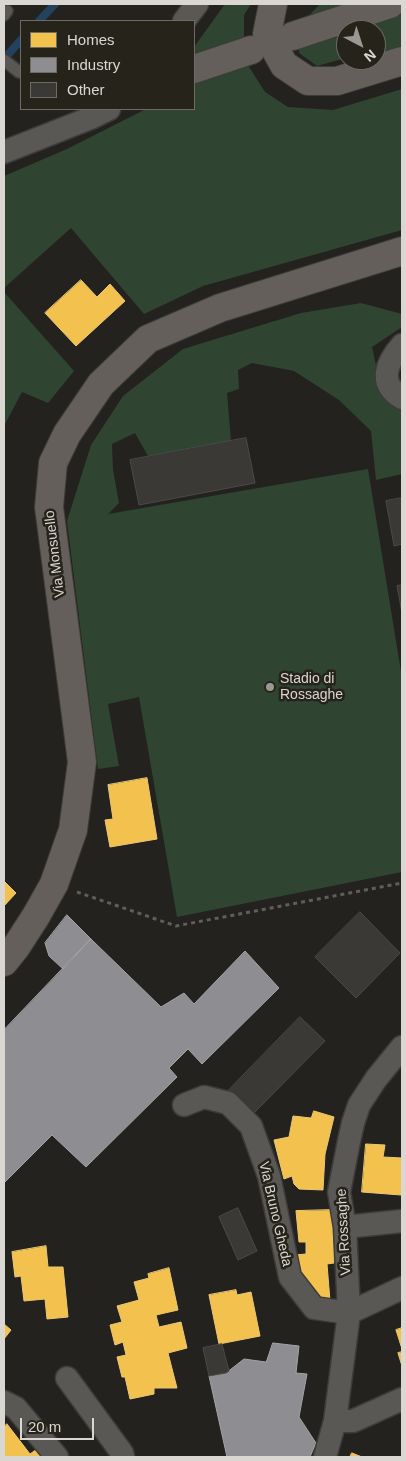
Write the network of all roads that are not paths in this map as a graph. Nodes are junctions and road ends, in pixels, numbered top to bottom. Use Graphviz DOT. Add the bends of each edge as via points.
graph roads {
  1 [pos="197,4"];
  2 [pos="273,4"];
  3 [pos="390,4"];
  4 [pos="185,20"];
  5 [pos="293,36"];
  6 [pos="250,50"];
  7 [pos="4,60"];
  8 [pos="402,61"];
  9 [pos="195,69"];
  10 [pos="19,72"];
  11 [pos="107,110"];
  12 [pos="4,152"];
  13 [pos="402,251"];
  14 [pos="402,345"];
  15 [pos="402,398"];
  16 [pos="4,962"];
  17 [pos="402,1047"];
  18 [pos="184,1105"];
  19 [pos="402,1221"];
  20 [pos="344,1227"];
  21 [pos="402,1288"];
  22 [pos="349,1314"];
  23 [pos="67,1378"];
  24 [pos="402,1399"];
  25 [pos="4,1402"];
  26 [pos="335,1421"];
  27 [pos="57,1457"];
  28 [pos="123,1457"];
  29 [pos="324,1457"];
  1 -- 4 [label="street"];
  2 -- 8 [label="main road" via="267,34 284,65 308,81 338,81"];
  3 -- 5 [label="main road"];
  6 -- 9 [label="main road"];
  7 -- 10 [label="lane"];
  11 -- 12 [label="street"];
  13 -- 16 [label="main road, Via Monsuello" via="220,308 148,339 101,384 67,434 53,463 49,506 82,762 73,830 54,884"];
  14 -- 15 [label="street" via="387,367 388,382"];
  17 -- 20 [label="street, Via Rossaghe" via="376,1079 352,1123 339,1192"];
  18 -- 22 [label="street, Via Bruno Gheda" via="204,1097 228,1103 251,1126 268,1176 290,1277 314,1308"];
  19 -- 20 [label="street"];
  20 -- 22 [label="street, Via Rossaghe"];
  21 -- 22 [label="street"];
  22 -- 26 [label="street, Via Rossaghe"];
  23 -- 28 [label="street"];
  24 -- 26 [label="street" via="353,1421"];
  25 -- 27 [label="street" via="16,1408"];
  26 -- 29 [label="street, Via Rossaghe"];
}
